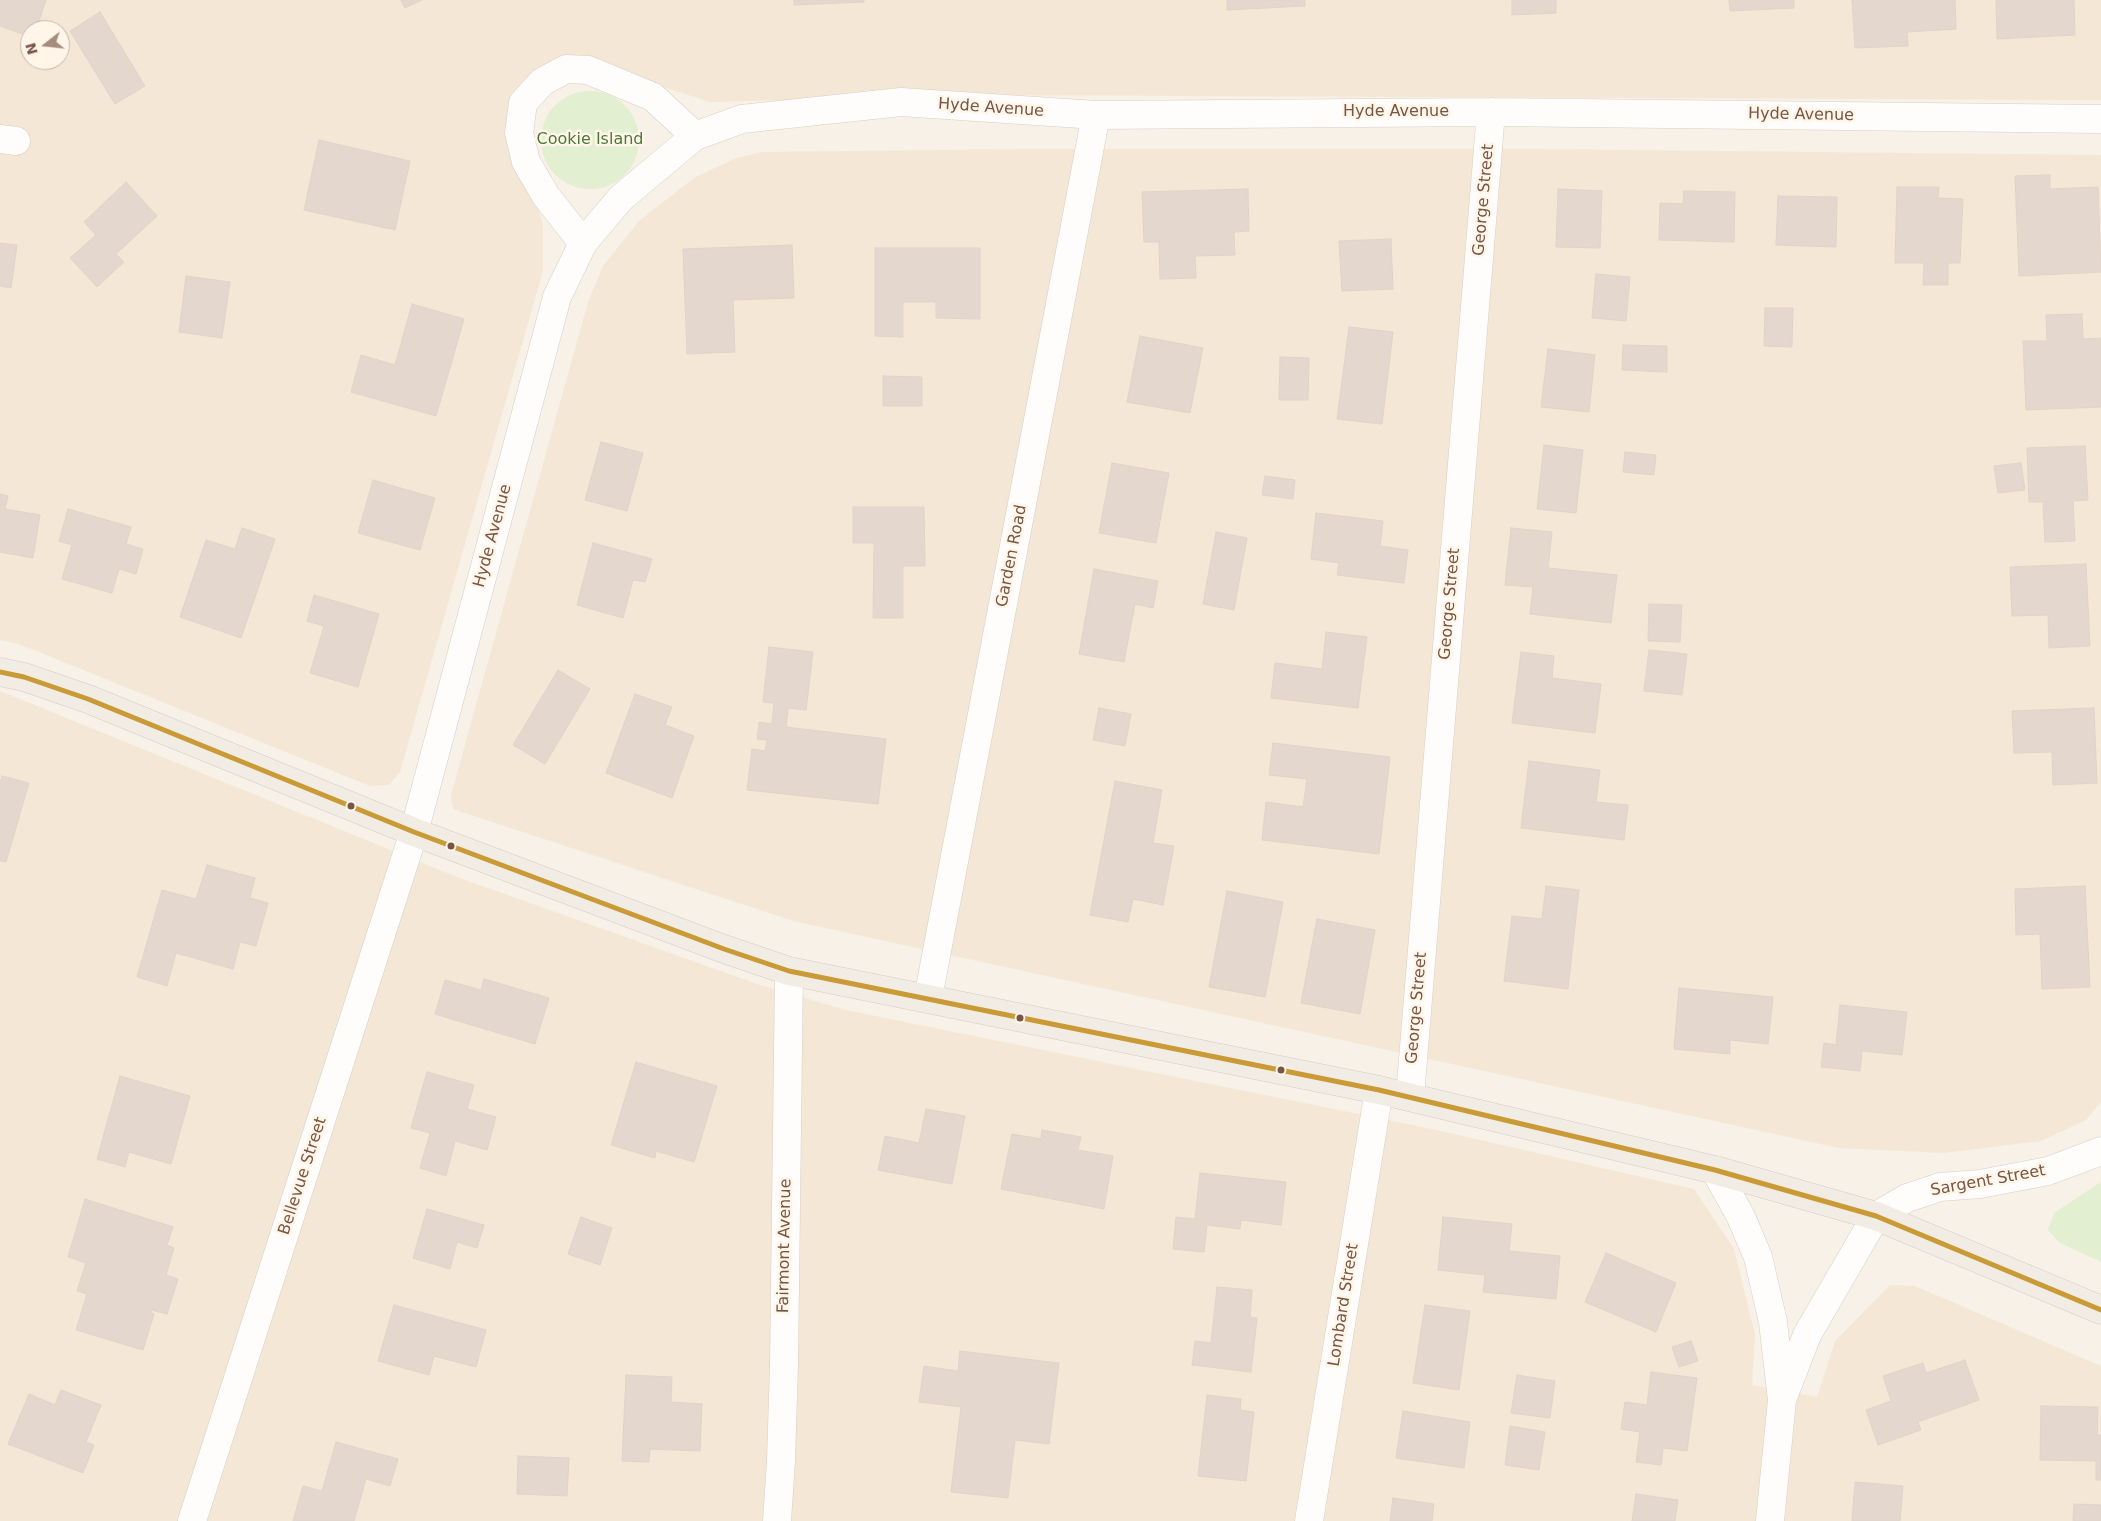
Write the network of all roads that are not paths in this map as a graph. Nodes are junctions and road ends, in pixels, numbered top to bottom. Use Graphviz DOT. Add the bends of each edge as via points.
graph roads {
  1 [pos="1491,112"];
  2 [pos="1096,115"];
  3 [pos="2101,119"];
  4 [pos="696,136"];
  5 [pos="582,243"];
  6 [pos="0,672"];
  7 [pos="414,832"];
  8 [pos="789,971"];
  9 [pos="928,998"];
  10 [pos="1379,1090"];
  11 [pos="1410,1096"];
  12 [pos="2101,1151"];
  13 [pos="1714,1170"];
  14 [pos="1876,1216"];
  15 [pos="2101,1310"];
  16 [pos="1782,1400"];
  17 [pos="192,1521"];
  18 [pos="777,1521"];
  19 [pos="1308,1521"];
  20 [pos="1770,1521"];
  1 -- 2 [label="street, Hyde Avenue"];
  1 -- 3 [label="street, Hyde Avenue"];
  1 -- 11 [label="street, George Street"];
  2 -- 4 [label="street, Hyde Avenue" via="901,102 742,120"];
  2 -- 9 [label="street, Garden Road"];
  4 -- 5 [label="street, Hyde Avenue" via="621,198"];
  4 -- 5 [label="street" via="652,97 588,70 566,69 542,82 523,103 519,133 526,162 546,196"];
  5 -- 7 [label="street, Hyde Avenue" via="557,298"];
  6 -- 7 [label="main road" via="88,699"];
  7 -- 8 [label="main road"];
  7 -- 17 [label="street, Bellevue Street"];
  8 -- 9 [label="main road"];
  8 -- 18 [label="street, Fairmont Avenue" via="784,1365"];
  9 -- 10 [label="main road"];
  10 -- 11 [label="main road"];
  10 -- 19 [label="street, Lombard Street"];
  11 -- 13 [label="main road"];
  12 -- 14 [label="street, Sargent Street" via="2048,1171 1980,1184 1940,1187 1907,1198"];
  13 -- 14 [label="main road"];
  13 -- 16 [label="street" via="1758,1257 1773,1322"];
  14 -- 15 [label="main road"];
  14 -- 16 [label="street" via="1806,1335"];
  16 -- 20 [label="street"];
}
